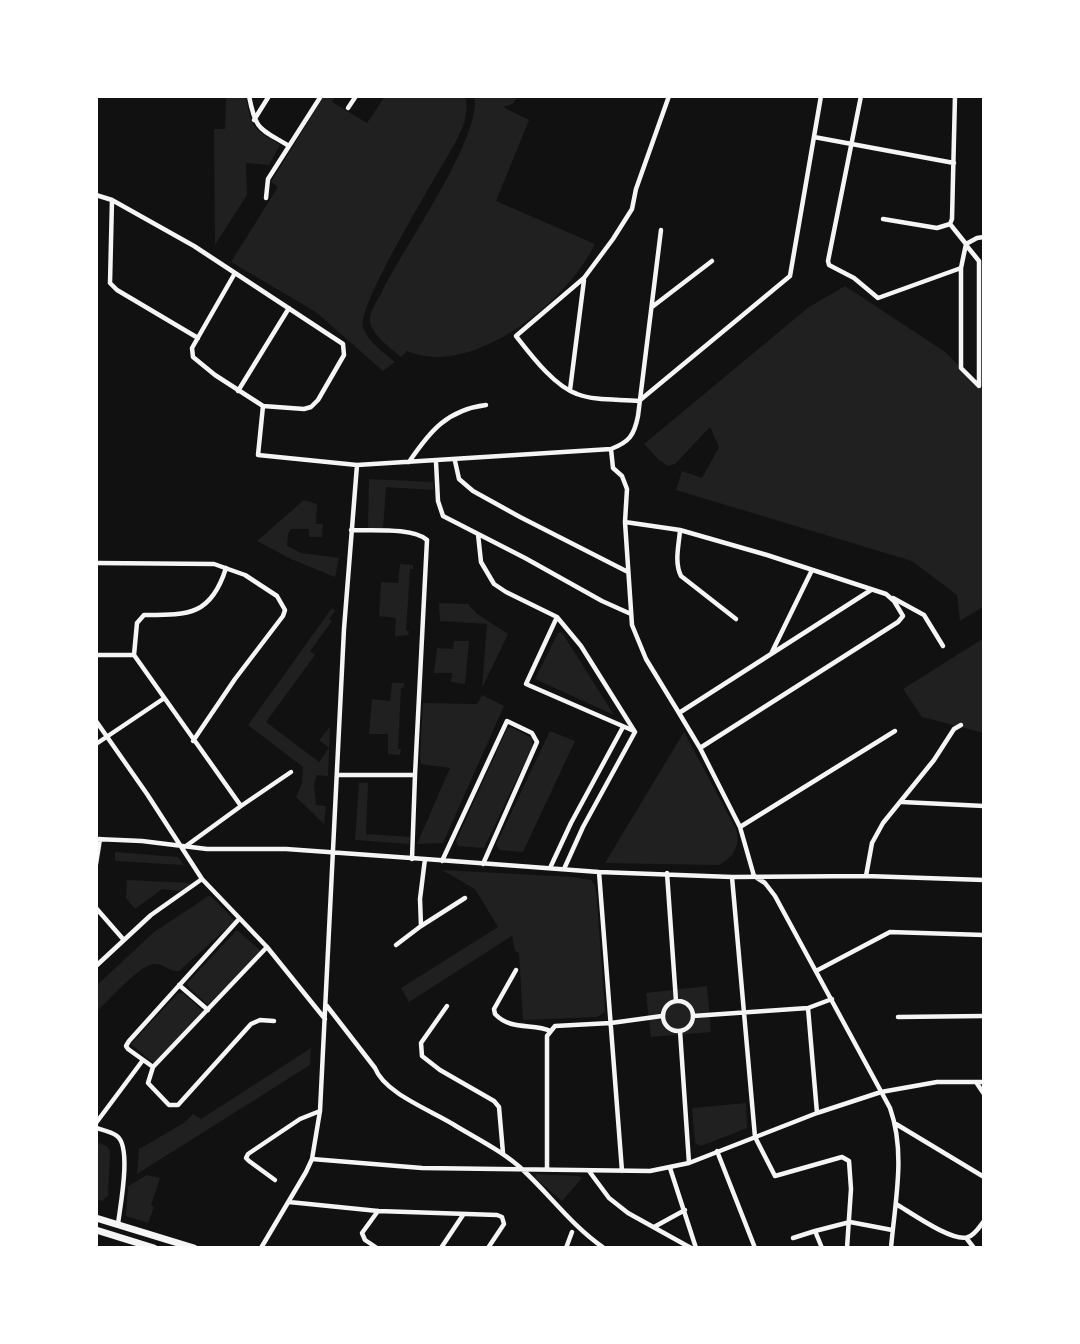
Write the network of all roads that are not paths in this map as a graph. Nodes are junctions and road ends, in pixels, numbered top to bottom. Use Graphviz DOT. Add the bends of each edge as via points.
graph roads {
  1 [pos="249,96"];
  2 [pos="269,96"];
  3 [pos="321,96"];
  4 [pos="356,96"];
  5 [pos="669,96"];
  6 [pos="821,96"];
  7 [pos="861,96"];
  8 [pos="956,96"];
  9 [pos="348,108"];
  10 [pos="254,121"];
  11 [pos="814,137"];
  12 [pos="853,145"];
  13 [pos="289,146"];
  14 [pos="954,163"];
  15 [pos="96,195"];
  16 [pos="266,198"];
  17 [pos="112,200"];
  18 [pos="883,219"];
  19 [pos="950,224"];
  20 [pos="661,230"];
  21 [pos="984,237"];
  22 [pos="966,244"];
  23 [pos="712,261"];
  24 [pos="961,268"];
  25 [pos="235,273"];
  26 [pos="584,278"];
  27 [pos="651,307"];
  28 [pos="289,308"];
  29 [pos="198,338"];
  30 [pos="570,390"];
  31 [pos="237,391"];
  32 [pos="639,401"];
  33 [pos="486,405"];
  34 [pos="262,406"];
  35 [pos="611,449"];
  36 [pos="455,461"];
  37 [pos="436,462"];
  38 [pos="408,463"];
  39 [pos="357,466"];
  40 [pos="625,522"];
  41 [pos="351,530"];
  42 [pos="680,530"];
  43 [pos="478,534"];
  44 [pos="96,563"];
  45 [pos="226,568"];
  46 [pos="812,570"];
  47 [pos="629,572"];
  48 [pos="871,590"];
  49 [pos="890,597"];
  50 [pos="631,614"];
  51 [pos="557,617"];
  52 [pos="736,619"];
  53 [pos="943,646"];
  54 [pos="771,654"];
  55 [pos="96,655"];
  56 [pos="134,655"];
  57 [pos="163,699"];
  58 [pos="679,713"];
  59 [pos="96,721"];
  60 [pos="961,725"];
  61 [pos="624,727"];
  62 [pos="895,731"];
  63 [pos="635,732"];
  64 [pos="107,737"];
  65 [pos="193,741"];
  66 [pos="96,744"];
  67 [pos="700,748"];
  68 [pos="291,772"];
  69 [pos="337,775"];
  70 [pos="415,775"];
  71 [pos="901,802"];
  72 [pos="241,806"];
  73 [pos="984,806"];
  74 [pos="571,823"];
  75 [pos="583,827"];
  76 [pos="740,827"];
  77 [pos="98,839"];
  78 [pos="182,846"];
  79 [pos="333,853"];
  80 [pos="412,859"];
  81 [pos="425,859"];
  82 [pos="442,861"];
  83 [pos="96,864"];
  84 [pos="483,864"];
  85 [pos="550,868"];
  86 [pos="564,869"];
  87 [pos="599,872"];
  88 [pos="667,873"];
  89 [pos="754,876"];
  90 [pos="866,876"];
  91 [pos="733,877"];
  92 [pos="202,879"];
  93 [pos="984,880"];
  94 [pos="465,898"];
  95 [pos="96,908"];
  96 [pos="239,919"];
  97 [pos="421,926"];
  98 [pos="984,934"];
  99 [pos="123,939"];
  100 [pos="396,945"];
  101 [pos="267,947"];
  102 [pos="96,966"];
  103 [pos="516,971"];
  104 [pos="816,971"];
  105 [pos="179,985"];
  106 [pos="832,999"];
  107 [pos="676,1001"];
  108 [pos="327,1005"];
  109 [pos="447,1006"];
  110 [pos="808,1008"];
  111 [pos="208,1010"];
  112 [pos="744,1012"];
  113 [pos="663,1016"];
  114 [pos="693,1016"];
  115 [pos="984,1016"];
  116 [pos="898,1017"];
  117 [pos="326,1019"];
  118 [pos="274,1021"];
  119 [pos="611,1023"];
  120 [pos="551,1031"];
  121 [pos="680,1031"];
  122 [pos="143,1060"];
  123 [pos="153,1067"];
  124 [pos="975,1082"];
  125 [pos="984,1082"];
  126 [pos="881,1092"];
  127 [pos="984,1094"];
  128 [pos="320,1111"];
  129 [pos="817,1114"];
  130 [pos="895,1124"];
  131 [pos="96,1126"];
  132 [pos="755,1137"];
  133 [pos="717,1150"];
  134 [pos="503,1154"];
  135 [pos="312,1159"];
  136 [pos="689,1163"];
  137 [pos="522,1168"];
  138 [pos="547,1168"];
  139 [pos="670,1168"];
  140 [pos="588,1170"];
  141 [pos="622,1171"];
  142 [pos="984,1177"];
  143 [pos="275,1180"];
  144 [pos="289,1202"];
  145 [pos="896,1204"];
  146 [pos="685,1210"];
  147 [pos="378,1211"];
  148 [pos="463,1215"];
  149 [pos="96,1218"];
  150 [pos="984,1221"];
  151 [pos="850,1222"];
  152 [pos="117,1225"];
  153 [pos="654,1227"];
  154 [pos="96,1230"];
  155 [pos="892,1230"];
  156 [pos="815,1231"];
  157 [pos="572,1232"];
  158 [pos="793,1238"];
  159 [pos="967,1239"];
  160 [pos="154,1248"];
  161 [pos="194,1248"];
  162 [pos="261,1248"];
  163 [pos="377,1248"];
  164 [pos="441,1248"];
  165 [pos="488,1248"];
  166 [pos="566,1248"];
  167 [pos="604,1248"];
  168 [pos="693,1248"];
  169 [pos="755,1248"];
  170 [pos="822,1248"];
  171 [pos="846,1248"];
  172 [pos="891,1248"];
  173 [pos="974,1248"];
  1 -- 10 [label="street"];
  2 -- 10 [label="street"];
  3 -- 13 [label="street"];
  4 -- 9 [label="street"];
  5 -- 26 [label="street" via="632,209"];
  6 -- 11 [label="street"];
  7 -- 12 [label="street"];
  8 -- 14 [label="street"];
  10 -- 13 [label="street"];
  11 -- 12 [label="street"];
  11 -- 32 [label="street" via="790,276"];
  12 -- 14 [label="street"];
  12 -- 24 [label="street" via="829,265 878,298"];
  13 -- 16 [label="street" via="268,179"];
  14 -- 19 [label="street"];
  15 -- 17 [label="street"];
  17 -- 25 [label="street"];
  17 -- 29 [label="street" via="110,283"];
  18 -- 19 [label="street" via="937,228"];
  19 -- 22 [label="street"];
  20 -- 27 [label="street"];
  21 -- 22 [label="street"];
  22 -- 24 [label="street"];
  22 -- 24 [label="street" via="979,261 979,386 961,368"];
  23 -- 27 [label="street"];
  25 -- 28 [label="street"];
  25 -- 29 [label="street"];
  26 -- 30 [label="street"];
  26 -- 30 [label="street" via="516,336 537,362"];
  27 -- 32 [label="street"];
  28 -- 31 [label="street"];
  28 -- 34 [label="street" via="339,341 344,355 311,407"];
  29 -- 31 [label="street" via="193,357"];
  30 -- 32 [label="street"];
  31 -- 34 [label="street"];
  32 -- 35 [label="street" via="633,435"];
  33 -- 38 [label="street" via="450,416 426,437"];
  34 -- 39 [label="street" via="258,456"];
  35 -- 36 [label="street"];
  35 -- 40 [label="street" via="613,468 627,489"];
  36 -- 37 [label="street"];
  36 -- 47 [label="street" via="459,479 473,491"];
  37 -- 38 [label="street"];
  37 -- 43 [label="street" via="443,516"];
  38 -- 39 [label="street"];
  39 -- 41 [label="street"];
  40 -- 42 [label="street"];
  40 -- 47 [label="street"];
  41 -- 69 [label="street"];
  41 -- 70 [label="street" via="407,533 427,540"];
  42 -- 46 [label="street"];
  42 -- 52 [label="street" via="677,569 681,576"];
  43 -- 50 [label="street"];
  43 -- 51 [label="street" via="481,562 494,584"];
  44 -- 45 [label="street" via="214,564"];
  45 -- 56 [label="street" via="215,595 193,612 144,615 137,623"];
  45 -- 65 [label="street" via="278,596 285,610"];
  46 -- 48 [label="street"];
  46 -- 54 [label="street"];
  47 -- 50 [label="street"];
  48 -- 49 [label="street"];
  48 -- 54 [label="street"];
  49 -- 53 [label="street" via="925,615"];
  49 -- 67 [label="street" via="903,618"];
  50 -- 58 [label="street" via="646,659"];
  51 -- 61 [label="street" via="526,684"];
  51 -- 63 [label="street"];
  54 -- 58 [label="street"];
  55 -- 56 [label="street"];
  56 -- 57 [label="street"];
  57 -- 64 [label="street"];
  57 -- 65 [label="street"];
  58 -- 67 [label="street"];
  59 -- 64 [label="street"];
  60 -- 71 [label="street"];
  61 -- 63 [label="street"];
  61 -- 74 [label="street"];
  62 -- 76 [label="street"];
  63 -- 75 [label="street"];
  64 -- 66 [label="street"];
  64 -- 78 [label="street"];
  65 -- 72 [label="street"];
  67 -- 76 [label="street"];
  68 -- 72 [label="street"];
  69 -- 70 [label="street"];
  69 -- 79 [label="street"];
  70 -- 80 [label="street"];
  71 -- 73 [label="street"];
  71 -- 90 [label="street" via="872,843"];
  72 -- 78 [label="street"];
  74 -- 75 [label="street"];
  74 -- 85 [label="street"];
  75 -- 86 [label="street"];
  76 -- 89 [label="street"];
  77 -- 78 [label="street"];
  77 -- 83 [label="street"];
  78 -- 79 [label="street"];
  78 -- 92 [label="street"];
  79 -- 80 [label="street"];
  79 -- 108 [label="street"];
  80 -- 81 [label="street"];
  81 -- 82 [label="street"];
  81 -- 97 [label="street"];
  82 -- 84 [label="street"];
  82 -- 84 [label="street" via="507,721 532,733 537,742"];
  84 -- 85 [label="street"];
  85 -- 86 [label="street"];
  86 -- 87 [label="street"];
  87 -- 88 [label="street"];
  87 -- 119 [label="street"];
  88 -- 91 [label="street"];
  88 -- 107 [label="street"];
  89 -- 90 [label="street"];
  89 -- 91 [label="street"];
  89 -- 104 [label="street" via="775,896"];
  90 -- 93 [label="street"];
  91 -- 112 [label="street"];
  92 -- 96 [label="street"];
  92 -- 99 [label="street"];
  94 -- 97 [label="street"];
  95 -- 99 [label="street"];
  96 -- 101 [label="street"];
  96 -- 105 [label="street"];
  97 -- 100 [label="street"];
  98 -- 104 [label="street" via="890,932"];
  99 -- 102 [label="street"];
  101 -- 111 [label="street"];
  101 -- 117 [label="street"];
  103 -- 120 [label="street" via="495,1014 514,1026"];
  104 -- 106 [label="street"];
  105 -- 111 [label="street"];
  105 -- 122 [label="street" via="129,1041 128,1049"];
  106 -- 110 [label="street"];
  106 -- 126 [label="street"];
  107 -- 113 [label="street"];
  107 -- 114 [label="street" via="688,1004"];
  108 -- 117 [label="street"];
  108 -- 134 [label="street" via="379,1079"];
  109 -- 134 [label="street" via="421,1043 422,1056 499,1107"];
  110 -- 112 [label="street"];
  110 -- 129 [label="street"];
  111 -- 123 [label="street"];
  112 -- 114 [label="street"];
  112 -- 132 [label="street"];
  113 -- 119 [label="street"];
  113 -- 121 [label="street" via="666,1026"];
  114 -- 121 [label="street" via="691,1024"];
  115 -- 116 [label="street"];
  117 -- 128 [label="street"];
  118 -- 123 [label="street" via="251,1024 178,1105 169,1105 150,1087"];
  119 -- 120 [label="street"];
  119 -- 141 [label="street"];
  120 -- 138 [label="street" via="545,1044"];
  121 -- 136 [label="street"];
  122 -- 123 [label="street"];
  122 -- 131 [label="street"];
  124 -- 125 [label="street"];
  124 -- 126 [label="street" via="937,1082"];
  124 -- 127 [label="street"];
  126 -- 129 [label="street"];
  126 -- 130 [label="street"];
  128 -- 135 [label="street"];
  128 -- 143 [label="street" via="248,1154 249,1161"];
  129 -- 132 [label="street"];
  130 -- 142 [label="street"];
  130 -- 145 [label="street"];
  131 -- 152 [label="street" via="116,1134 122,1143 124,1182"];
  132 -- 133 [label="street"];
  132 -- 151 [label="street" via="775,1176 847,1158 851,1166"];
  133 -- 136 [label="street"];
  133 -- 169 [label="street"];
  134 -- 137 [label="street"];
  135 -- 137 [label="street" via="422,1168"];
  135 -- 144 [label="street"];
  136 -- 139 [label="street"];
  137 -- 138 [label="street"];
  137 -- 167 [label="street" via="572,1223"];
  138 -- 140 [label="street"];
  139 -- 141 [label="street"];
  139 -- 146 [label="street"];
  140 -- 141 [label="street"];
  140 -- 153 [label="street" via="610,1198"];
  144 -- 147 [label="street"];
  144 -- 162 [label="street"];
  145 -- 155 [label="street"];
  145 -- 159 [label="street" via="951,1236"];
  146 -- 153 [label="street"];
  146 -- 168 [label="street"];
  147 -- 148 [label="street"];
  147 -- 163 [label="street" via="362,1233"];
  148 -- 164 [label="street"];
  148 -- 165 [label="street" via="502,1217 504,1224"];
  149 -- 152 [label="main road"];
  150 -- 159 [label="street"];
  151 -- 155 [label="street"];
  151 -- 156 [label="street"];
  151 -- 171 [label="street"];
  152 -- 161 [label="main road"];
  153 -- 168 [label="street"];
  154 -- 160 [label="main road"];
  155 -- 172 [label="street"];
  156 -- 158 [label="street"];
  156 -- 170 [label="street"];
  157 -- 166 [label="street"];
  159 -- 173 [label="street"];
}
